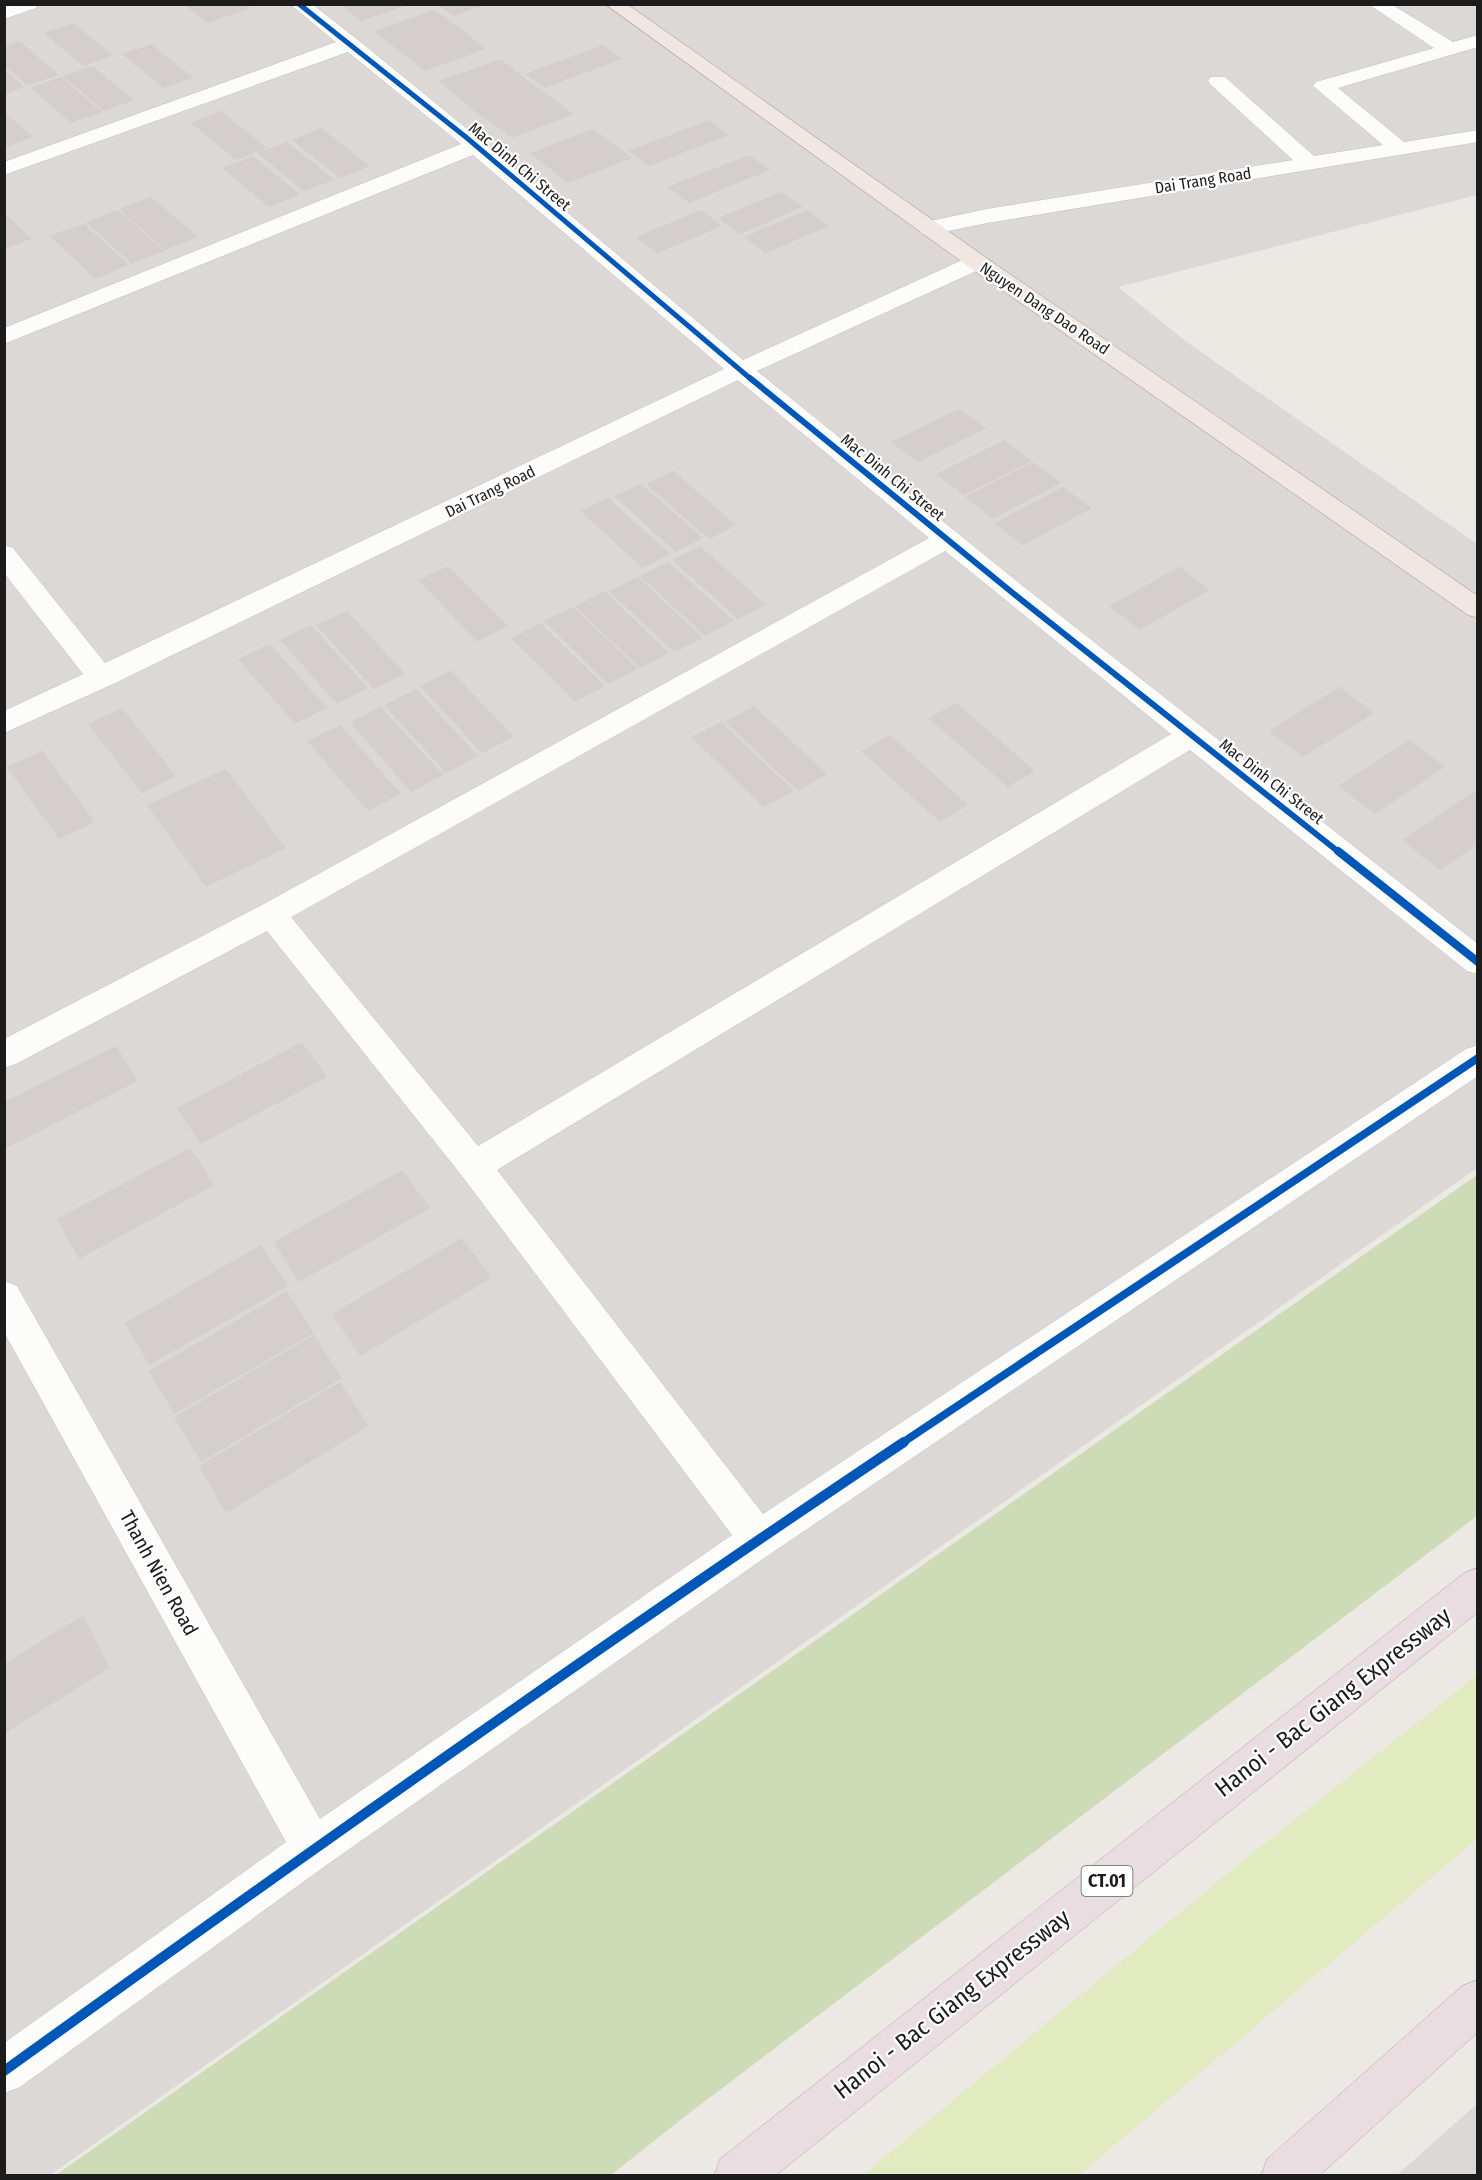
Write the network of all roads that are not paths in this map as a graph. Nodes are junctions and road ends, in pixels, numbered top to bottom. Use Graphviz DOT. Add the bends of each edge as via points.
graph roads {
  1 [pos="29,4"];
  2 [pos="299,4"];
  3 [pos="614,4"];
  4 [pos="1377,4"];
  5 [pos="4,13"];
  6 [pos="1478,41"];
  7 [pos="350,44"];
  8 [pos="1450,49"];
  9 [pos="1218,81"];
  10 [pos="1478,136"];
  11 [pos="476,146"];
  12 [pos="1399,148"];
  13 [pos="1310,163"];
  14 [pos="4,169"];
  15 [pos="929,228"];
  16 [pos="977,262"];
  17 [pos="4,337"];
  18 [pos="740,370"];
  19 [pos="947,539"];
  20 [pos="4,554"];
  21 [pos="1478,609"];
  22 [pos="101,678"];
  23 [pos="4,723"];
  24 [pos="1192,735"];
  25 [pos="272,914"];
  26 [pos="1478,962"];
  27 [pos="4,1055"];
  28 [pos="1478,1058"];
  29 [pos="474,1166"];
  30 [pos="4,1297"];
  31 [pos="759,1539"];
  32 [pos="1478,1587"];
  33 [pos="313,1849"];
  34 [pos="1478,2002"];
  35 [pos="4,2071"];
  36 [pos="737,2175"];
  37 [pos="1284,2175"];
  1 -- 5 [label="street"];
  2 -- 7 [label="street, Mac Dinh Chi Street"];
  3 -- 15 [label="main road, Nguyen Dang Dao Road"];
  4 -- 8 [label="street"];
  6 -- 8 [label="street"];
  7 -- 11 [label="street, Mac Dinh Chi Street"];
  7 -- 14 [label="street"];
  8 -- 12 [label="street" via="1323,86"];
  9 -- 13 [label="street"];
  10 -- 12 [label="street, Dai Trang Road"];
  11 -- 17 [label="street"];
  11 -- 18 [label="street, Mac Dinh Chi Street"];
  12 -- 13 [label="street, Dai Trang Road"];
  13 -- 15 [label="street, Dai Trang Road"];
  15 -- 16 [label="main road, Nguyen Dang Dao Road"];
  16 -- 18 [label="street, Dai Trang Road"];
  16 -- 21 [label="main road, Nguyen Dang Dao Road"];
  18 -- 19 [label="street, Mac Dinh Chi Street"];
  18 -- 22 [label="street, Dai Trang Road"];
  19 -- 24 [label="street, Mac Dinh Chi Street"];
  19 -- 25 [label="street"];
  20 -- 22 [label="street"];
  22 -- 23 [label="street, Dai Trang Road"];
  24 -- 26 [label="street, Mac Dinh Chi Street"];
  24 -- 29 [label="street"];
  25 -- 27 [label="street"];
  25 -- 29 [label="street"];
  28 -- 31 [label="street"];
  29 -- 31 [label="street"];
  30 -- 33 [label="street, Thanh Nien Road"];
  31 -- 33 [label="street"];
  32 -- 36 [label="highway, Hanoi - Bac Giang Expressway / CT.01"];
  33 -- 35 [label="street"];
  34 -- 37 [label="highway"];
}
